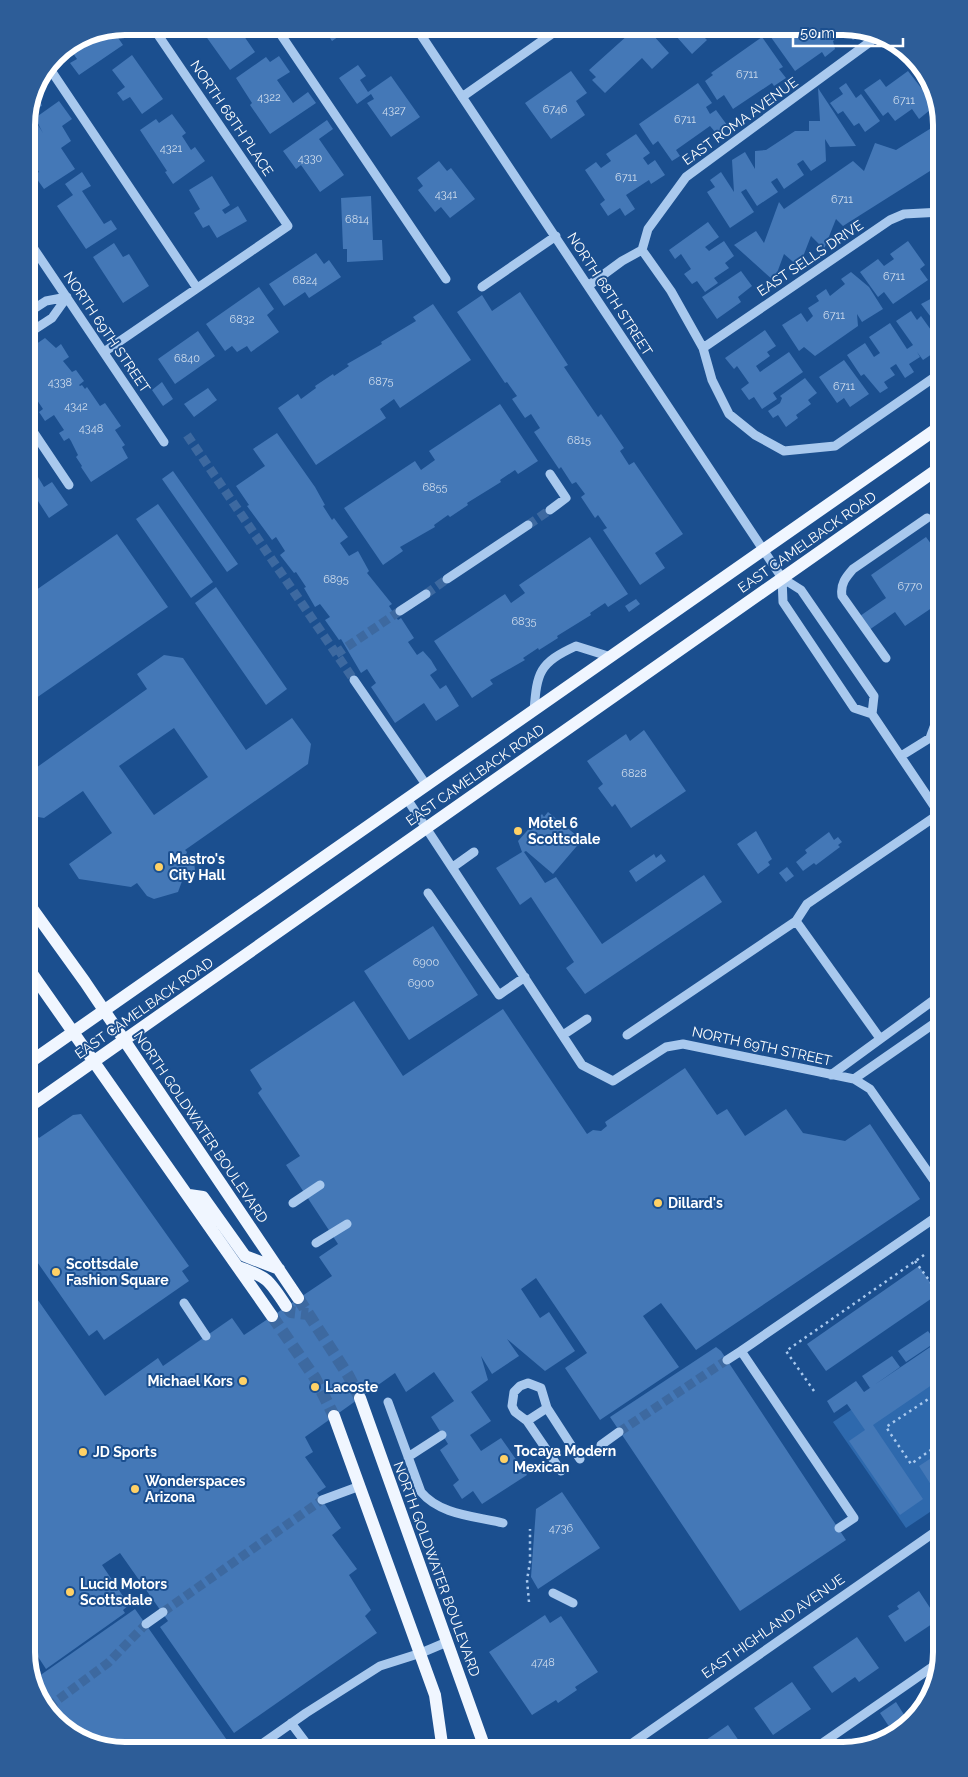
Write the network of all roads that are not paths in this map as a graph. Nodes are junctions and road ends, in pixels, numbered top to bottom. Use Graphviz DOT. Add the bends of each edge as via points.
graph roads {
  1 [pos="158,35"];
  2 [pos="281,35"];
  3 [pos="421,35"];
  4 [pos="550,35"];
  5 [pos="872,40"];
  6 [pos="52,72"];
  7 [pos="462,96"];
  8 [pos="933,212"];
  9 [pos="556,236"];
  10 [pos="35,250"];
  11 [pos="642,250"];
  12 [pos="446,278"];
  13 [pos="588,286"];
  14 [pos="482,287"];
  15 [pos="198,288"];
  16 [pos="67,297"];
  17 [pos="35,308"];
  18 [pos="35,329"];
  19 [pos="703,348"];
  20 [pos="104,352"];
  21 [pos="933,378"];
  22 [pos="933,431"];
  23 [pos="35,442"];
  24 [pos="164,442"];
  25 [pos="933,472"];
  26 [pos="550,474"];
  27 [pos="69,485"];
  28 [pos="550,510"];
  29 [pos="927,518"];
  30 [pos="528,525"];
  31 [pos="763,550"];
  32 [pos="782,578"];
  33 [pos="447,579"];
  34 [pos="426,594"];
  35 [pos="400,610"];
  36 [pos="611,656"];
  37 [pos="886,658"];
  38 [pos="354,680"];
  39 [pos="534,711"];
  40 [pos="872,714"];
  41 [pos="933,730"];
  42 [pos="901,756"];
  43 [pos="427,786"];
  44 [pos="408,799"];
  45 [pos="933,805"];
  46 [pos="933,821"];
  47 [pos="426,828"];
  48 [pos="474,852"];
  49 [pos="453,866"];
  50 [pos="428,892"];
  51 [pos="35,913"];
  52 [pos="796,921"];
  53 [pos="525,977"];
  54 [pos="35,978"];
  55 [pos="933,1000"];
  56 [pos="104,1010"];
  57 [pos="587,1019"];
  58 [pos="933,1024"];
  59 [pos="73,1032"];
  60 [pos="563,1035"];
  61 [pos="627,1035"];
  62 [pos="879,1037"];
  63 [pos="124,1040"];
  64 [pos="35,1059"];
  65 [pos="94,1062"];
  66 [pos="831,1075"];
  67 [pos="854,1079"];
  68 [pos="35,1103"];
  69 [pos="933,1179"];
  70 [pos="320,1185"];
  71 [pos="189,1195"];
  72 [pos="293,1203"];
  73 [pos="933,1219"];
  74 [pos="347,1224"];
  75 [pos="316,1243"];
  76 [pos="238,1267"];
  77 [pos="279,1269"];
  78 [pos="298,1298"];
  79 [pos="184,1304"];
  80 [pos="286,1306"];
  81 [pos="272,1316"];
  82 [pos="206,1336"];
  83 [pos="741,1351"];
  84 [pos="727,1360"];
  85 [pos="360,1398"];
  86 [pos="388,1402"];
  87 [pos="547,1408"];
  88 [pos="334,1416"];
  89 [pos="526,1421"];
  90 [pos="619,1432"];
  91 [pos="442,1435"];
  92 [pos="601,1444"];
  93 [pos="408,1457"];
  94 [pos="580,1458"];
  95 [pos="561,1472"];
  96 [pos="360,1486"];
  97 [pos="322,1500"];
  98 [pos="503,1523"];
  99 [pos="839,1528"];
  100 [pos="933,1533"];
  101 [pos="553,1593"];
  102 [pos="573,1603"];
  103 [pos="163,1612"];
  104 [pos="146,1624"];
  105 [pos="446,1642"];
  106 [pos="421,1653"];
  107 [pos="931,1668"];
  108 [pos="291,1723"];
  109 [pos="636,1741"];
  110 [pos="265,1742"];
  111 [pos="305,1742"];
  112 [pos="442,1742"];
  113 [pos="483,1742"];
  114 [pos="824,1742"];
  1 -- 15 [label="street, NORTH 68TH PLACE" via="288,226"];
  2 -- 12 [label="street"];
  3 -- 7 [label="street, NORTH 68TH STREET"];
  4 -- 7 [label="street"];
  5 -- 11 [label="street, EAST ROMA AVENUE" via="686,177 648,229"];
  6 -- 15 [label="street"];
  7 -- 9 [label="street, NORTH 68TH STREET"];
  8 -- 19 [label="street, EAST SELLS DRIVE" via="910,213 890,220"];
  9 -- 13 [label="street, NORTH 68TH STREET"];
  9 -- 14 [label="street"];
  10 -- 16 [label="street, NORTH 69TH STREET"];
  11 -- 13 [label="street"];
  11 -- 19 [label="street" via="671,291"];
  13 -- 31 [label="street, NORTH 68TH STREET"];
  15 -- 20 [label="street"];
  16 -- 17 [label="street" via="46,301"];
  16 -- 18 [label="street" via="52,318"];
  16 -- 20 [label="street, NORTH 69TH STREET"];
  19 -- 21 [label="street" via="712,380 730,414 755,435 784,451 835,446"];
  20 -- 24 [label="street, NORTH 69TH STREET"];
  22 -- 31 [label="main road, EAST CAMELBACK ROAD"];
  23 -- 27 [label="street"];
  25 -- 32 [label="main road, EAST CAMELBACK ROAD"];
  26 -- 28 [label="street" via="566,498"];
  29 -- 37 [label="street" via="853,569 841,588 842,596"];
  30 -- 33 [label="street"];
  31 -- 32 [label="street, NORTH 68TH STREET"];
  31 -- 36 [label="main road, EAST CAMELBACK ROAD"];
  32 -- 40 [label="street, NORTH 68TH STREET" via="801,590 874,696"];
  32 -- 40 [label="street" via="783,602 854,708"];
  32 -- 47 [label="main road, EAST CAMELBACK ROAD"];
  34 -- 35 [label="street"];
  36 -- 39 [label="main road, EAST CAMELBACK ROAD"];
  36 -- 39 [label="street" via="576,646 563,652 542,668 537,678"];
  38 -- 43 [label="street"];
  39 -- 43 [label="main road, EAST CAMELBACK ROAD"];
  40 -- 42 [label="street"];
  41 -- 42 [label="street" via="930,738"];
  42 -- 45 [label="street"];
  43 -- 44 [label="main road, EAST CAMELBACK ROAD"];
  44 -- 47 [label="street, NORTH 69TH STREET"];
  44 -- 56 [label="main road, EAST CAMELBACK ROAD"];
  46 -- 52 [label="street" via="807,904"];
  47 -- 49 [label="street, NORTH 69TH STREET"];
  47 -- 63 [label="main road, EAST CAMELBACK ROAD"];
  48 -- 49 [label="street"];
  49 -- 53 [label="street, NORTH 69TH STREET"];
  50 -- 53 [label="street" via="499,995"];
  51 -- 56 [label="main road, NORTH GOLDWATER BOULEVARD"];
  52 -- 61 [label="street"];
  52 -- 62 [label="street"];
  53 -- 60 [label="street, NORTH 69TH STREET"];
  54 -- 59 [label="main road"];
  55 -- 62 [label="street"];
  56 -- 59 [label="main road, EAST CAMELBACK ROAD"];
  56 -- 63 [label="main road, NORTH GOLDWATER BOULEVARD"];
  57 -- 60 [label="street"];
  58 -- 67 [label="street"];
  59 -- 64 [label="main road, EAST CAMELBACK ROAD"];
  59 -- 65 [label="main road"];
  60 -- 66 [label="street, NORTH 69TH STREET" via="582,1065 613,1082 666,1047 683,1044"];
  62 -- 66 [label="street"];
  63 -- 65 [label="main road, EAST CAMELBACK ROAD"];
  63 -- 77 [label="main road, NORTH GOLDWATER BOULEVARD"];
  65 -- 68 [label="main road, EAST CAMELBACK ROAD"];
  65 -- 71 [label="main road"];
  66 -- 67 [label="street, NORTH 69TH STREET"];
  67 -- 69 [label="street, NORTH 69TH STREET" via="870,1089"];
  70 -- 72 [label="street"];
  71 -- 76 [label="main road"];
  71 -- 77 [label="main road" via="203,1196 245,1256"];
  73 -- 83 [label="street"];
  74 -- 75 [label="street"];
  76 -- 80 [label="main road" via="270,1281"];
  76 -- 81 [label="main road"];
  77 -- 78 [label="main road, NORTH GOLDWATER BOULEVARD"];
  79 -- 82 [label="street"];
  83 -- 84 [label="street"];
  83 -- 99 [label="street" via="854,1518"];
  85 -- 105 [label="main road, NORTH GOLDWATER BOULEVARD"];
  86 -- 93 [label="street"];
  87 -- 89 [label="street"];
  87 -- 89 [label="street" via="542,1388 528,1383 520,1386 514,1392 512,1406"];
  87 -- 94 [label="street"];
  88 -- 96 [label="main road"];
  89 -- 95 [label="street"];
  90 -- 92 [label="street"];
  91 -- 93 [label="street"];
  93 -- 98 [label="street" via="421,1492 428,1501 449,1510"];
  96 -- 97 [label="street"];
  96 -- 106 [label="main road"];
  100 -- 109 [label="street, EAST HIGHLAND AVENUE"];
  101 -- 102 [label="street"];
  103 -- 104 [label="street"];
  105 -- 106 [label="street"];
  105 -- 113 [label="main road, NORTH GOLDWATER BOULEVARD"];
  106 -- 108 [label="street" via="380,1666"];
  106 -- 112 [label="main road" via="434,1695"];
  107 -- 114 [label="street"];
  108 -- 110 [label="street"];
  108 -- 111 [label="street"];
}
